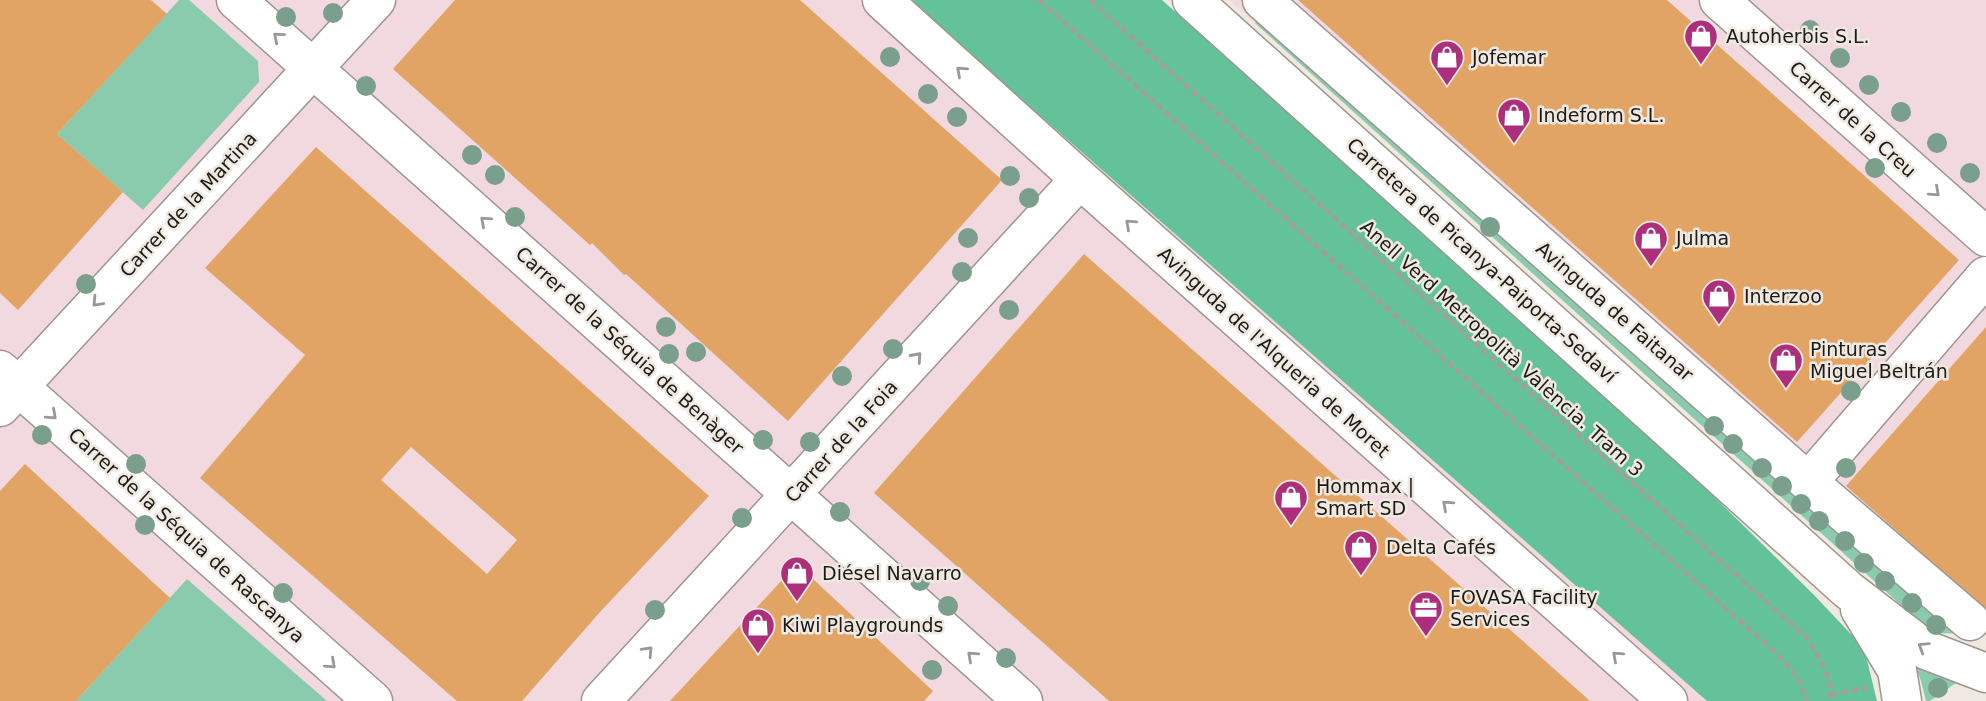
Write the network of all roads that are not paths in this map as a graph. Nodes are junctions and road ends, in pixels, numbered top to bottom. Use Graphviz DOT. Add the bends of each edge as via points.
graph roads {
  1 [pos="236,0"];
  2 [pos="376,0"];
  3 [pos="883,0"];
  4 [pos="1192,0"];
  5 [pos="1262,0"];
  6 [pos="1719,0"];
  7 [pos="313,68"];
  8 [pos="1080,179"];
  9 [pos="1986,237"];
  10 [pos="1986,276"];
  11 [pos="6,388"];
  12 [pos="1808,482"];
  13 [pos="792,495"];
  14 [pos="1848,590"];
  15 [pos="1970,621"];
  16 [pos="1986,673"];
  17 [pos="1888,693"];
  18 [pos="373,701"];
  19 [pos="601,701"];
  20 [pos="1023,701"];
  21 [pos="1668,701"];
  7 -- 1 [label="street, Carrer de la Séquia de Benàger, one-way"];
  2 -- 7 [label="street, Carrer de la Martina"];
  8 -- 3 [label="street, Avinguda de l'Alqueria de Moret, one-way"];
  4 -- 14 [label="street, Carretera de Picanya-Paiporta-Sedaví"];
  5 -- 12 [label="street, Avinguda de Faitanar"];
  6 -- 9 [label="street, Carrer de la Creu, one-way"];
  7 -- 11 [label="street, Carrer de la Martina, one-way"];
  13 -- 7 [label="street, Carrer de la Séquia de Benàger, one-way"];
  13 -- 8 [label="street, Carrer de la Foia, one-way"];
  21 -- 8 [label="street, Avinguda de l'Alqueria de Moret, one-way"];
  10 -- 12 [label="street"];
  11 -- 18 [label="street, Carrer de la Séquia de Rascanya, one-way"];
  12 -- 15 [label="street, Avinguda de Faitanar"];
  19 -- 13 [label="street, Carrer de la Foia, one-way"];
  20 -- 13 [label="street, Carrer de la Séquia de Benàger, one-way"];
  16 -- 14 [label="street, one-way" via="1926,650"];
  14 -- 17 [label="street" via="1897,670"];
}
